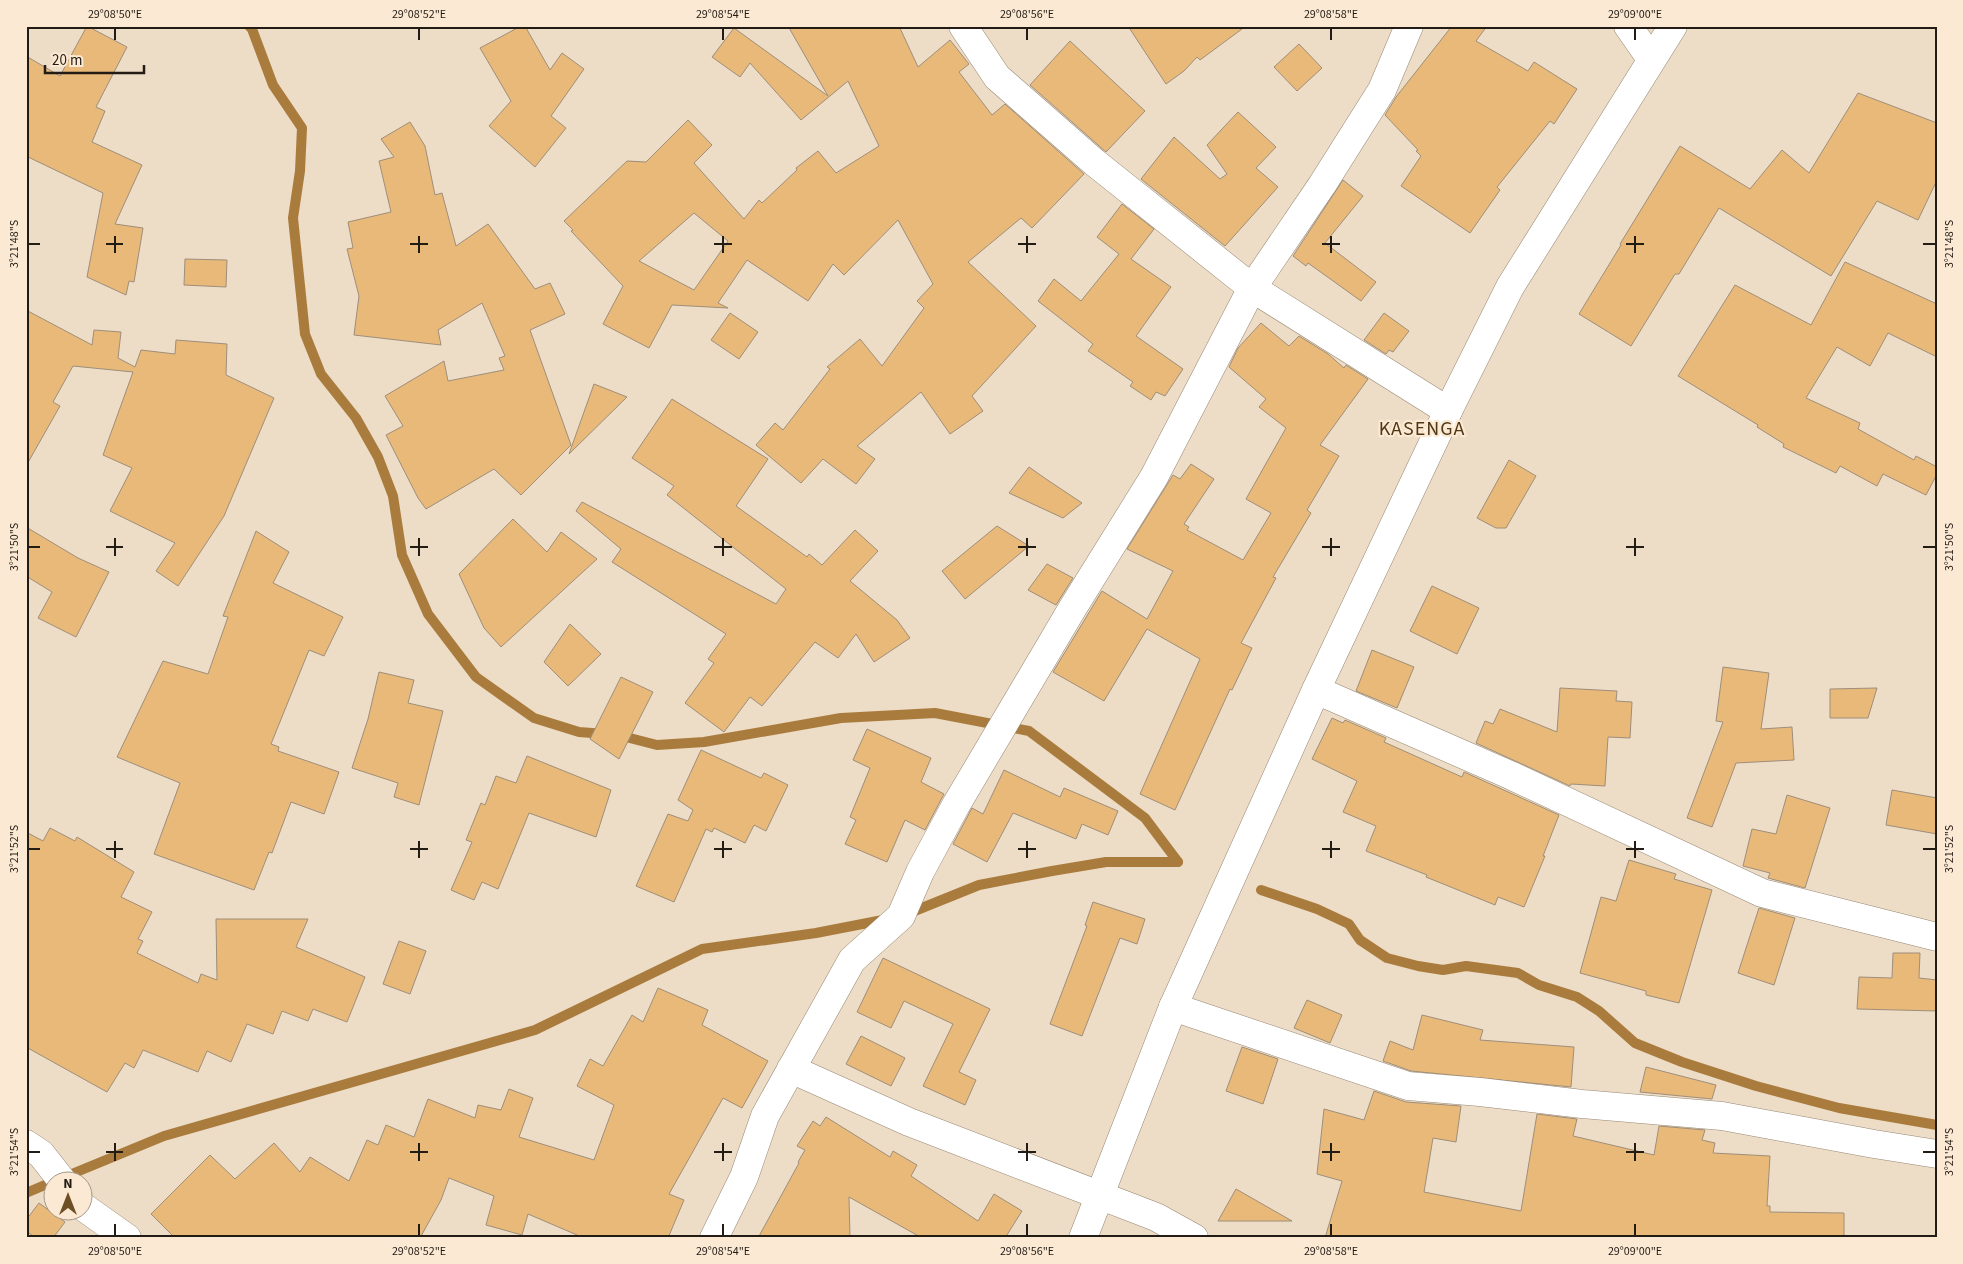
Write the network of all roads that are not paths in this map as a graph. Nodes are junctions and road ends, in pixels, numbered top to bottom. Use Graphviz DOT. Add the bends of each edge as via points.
graph roads {
  1 [pos="963,26"];
  2 [pos="1409,26"];
  3 [pos="1628,26"];
  4 [pos="1673,26"];
  5 [pos="1651,59"];
  6 [pos="1252,288"];
  7 [pos="1448,411"];
  8 [pos="1316,690"];
  9 [pos="1937,938"];
  10 [pos="1173,1007"];
  11 [pos="791,1069"];
  12 [pos="34,1149"];
  13 [pos="1937,1154"];
  14 [pos="54,1172"];
  15 [pos="1099,1196"];
  16 [pos="92,1214"];
  17 [pos="127,1238"];
  18 [pos="714,1238"];
  19 [pos="1082,1238"];
  20 [pos="1194,1238"];
  1 -- 6 [label="main road" via="997,77 1094,162"];
  2 -- 6 [label="main road" via="1382,90"];
  3 -- 5 [label="main road"];
  4 -- 5 [label="main road"];
  5 -- 7 [label="main road" via="1510,287"];
  6 -- 7 [label="main road"];
  6 -- 11 [label="main road" via="1154,477 956,804 901,916 852,960"];
  7 -- 8 [label="main road"];
  8 -- 9 [label="main road" via="1510,775 1762,893"];
  8 -- 10 [label="main road"];
  10 -- 13 [label="main road" via="1408,1086 1722,1116"];
  10 -- 15 [label="main road"];
  11 -- 15 [label="main road" via="909,1122"];
  11 -- 18 [label="main road" via="765,1116 744,1177"];
  12 -- 14 [label="main road"];
  15 -- 19 [label="main road"];
  15 -- 20 [label="main road" via="1156,1217"];
  16 -- 17 [label="main road"];
}
